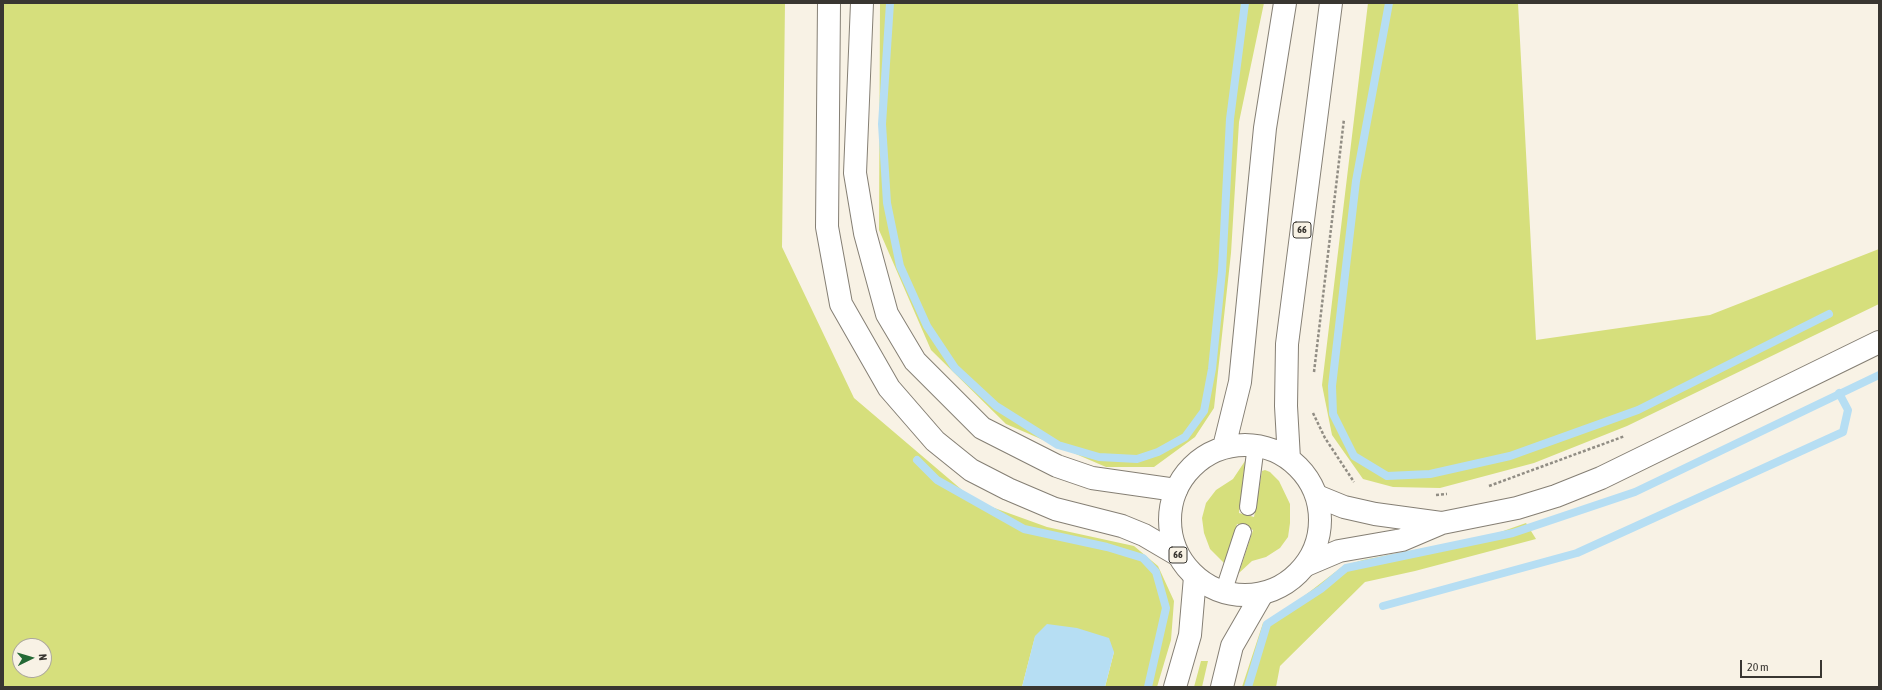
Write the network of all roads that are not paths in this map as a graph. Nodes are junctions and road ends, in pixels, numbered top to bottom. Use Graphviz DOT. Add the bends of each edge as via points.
graph roads {
  1 [pos="829,3"];
  2 [pos="862,3"];
  3 [pos="1285,3"];
  4 [pos="1331,3"];
  5 [pos="1879,342"];
  6 [pos="1256,445"];
  7 [pos="1224,448"];
  8 [pos="1289,459"];
  9 [pos="1176,490"];
  10 [pos="1317,496"];
  11 [pos="1248,507"];
  12 [pos="1442,523"];
  13 [pos="1243,532"];
  14 [pos="1178,555"];
  15 [pos="1306,565"];
  16 [pos="1195,577"];
  17 [pos="1223,593"];
  18 [pos="1262,594"];
  19 [pos="1175,687"];
  20 [pos="1222,687"];
  1 -- 14 [label="main road" via="827,227 841,304 889,388 935,441 971,470 1055,509 1122,526 1144,535"];
  2 -- 9 [label="main road" via="855,173 865,233 887,314 915,361 982,428 1057,466 1092,478"];
  3 -- 7 [label="main road" via="1265,128 1240,382"];
  4 -- 8 [label="main road, 66" via="1287,344 1286,406"];
  5 -- 12 [label="main road" via="1601,478 1517,508"];
  6 -- 7 [label="main road, 66"];
  6 -- 8 [label="main road, 66" via="1274,450"];
  6 -- 11 [label="lane"];
  7 -- 9 [label="main road, 66" via="1195,463"];
  8 -- 10 [label="main road, 66" via="1306,476"];
  9 -- 14 [label="main road, 66" via="1170,512 1171,534"];
  10 -- 12 [label="main road" via="1344,507 1375,514"];
  10 -- 15 [label="main road, 66" via="1321,520 1317,544"];
  12 -- 15 [label="main road" via="1402,540 1339,551"];
  13 -- 17 [label="lane"];
  14 -- 16 [label="main road, 66"];
  15 -- 18 [label="main road, 66" via="1294,578 1279,588"];
  16 -- 17 [label="main road, 66" via="1208,587"];
  16 -- 19 [label="main road, 66" via="1190,635"];
  17 -- 18 [label="main road, 66" via="1243,596"];
  18 -- 20 [label="main road" via="1232,646"];
}
